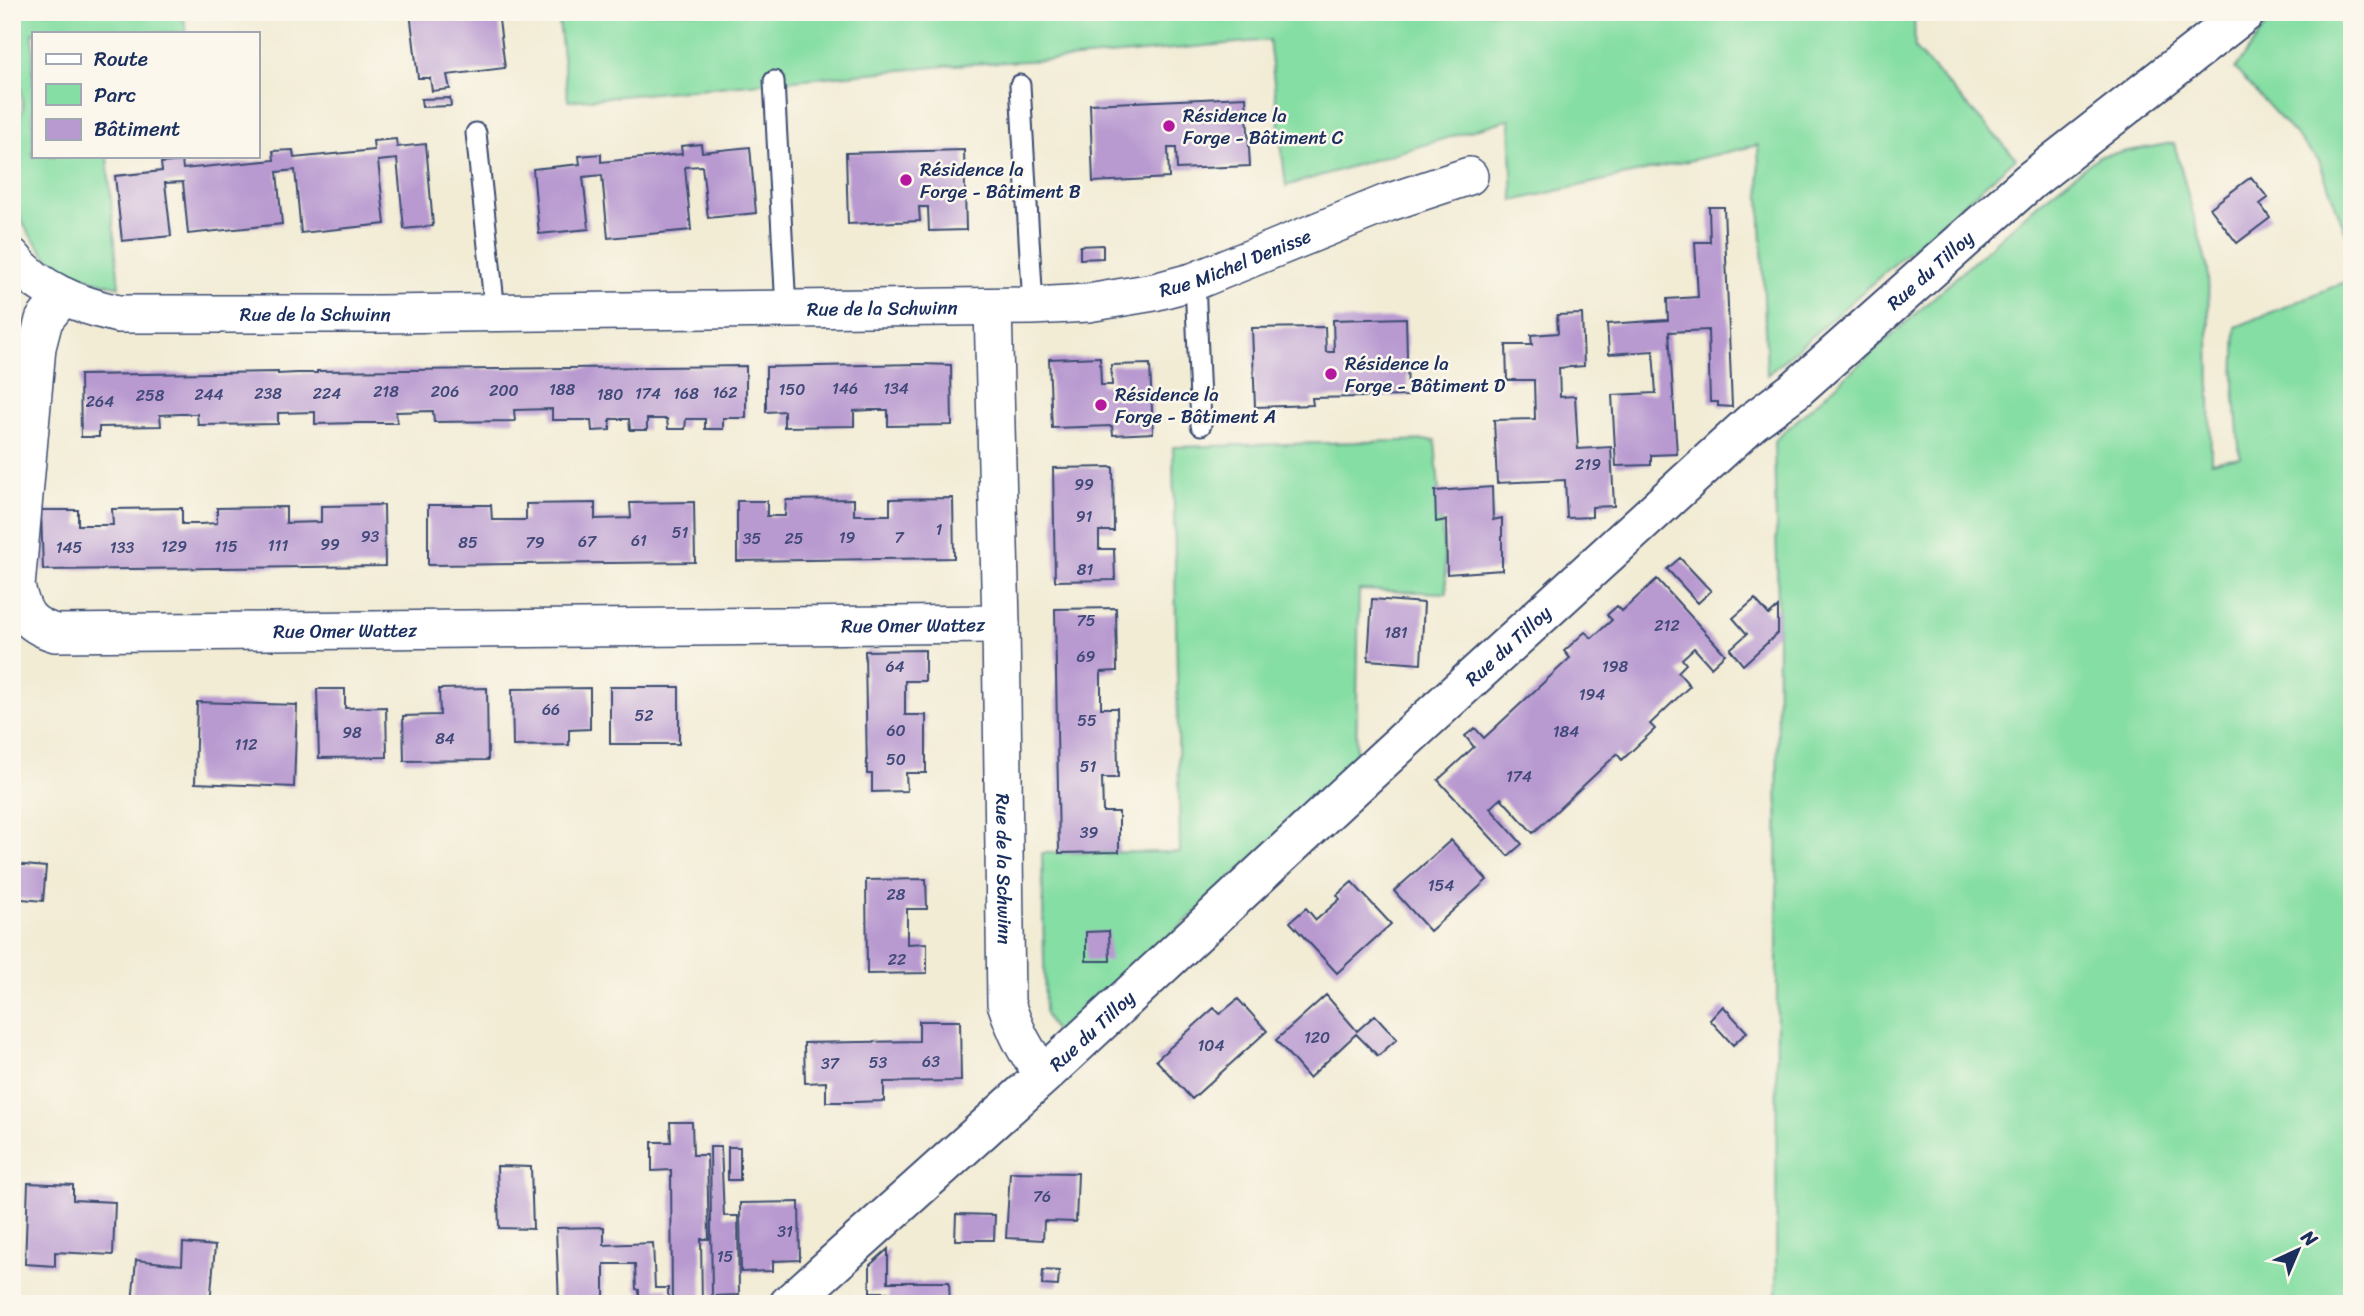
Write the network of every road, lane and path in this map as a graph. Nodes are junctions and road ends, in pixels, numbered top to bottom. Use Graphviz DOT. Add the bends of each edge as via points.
graph roads {
  1 [pos="2246,12"];
  2 [pos="774,81"];
  3 [pos="1020,85"];
  4 [pos="476,133"];
  5 [pos="1469,176"];
  6 [pos="12,257"];
  7 [pos="1195,281"];
  8 [pos="63,296"];
  9 [pos="1033,306"];
  10 [pos="993,307"];
  11 [pos="786,310"];
  12 [pos="495,312"];
  13 [pos="1201,425"];
  14 [pos="1001,624"];
  15 [pos="1045,1074"];
  16 [pos="789,1304"];
  1 -- 15 [label="street, Rue du Tilloy" via="2030,181 1795,390 1752,422"];
  2 -- 11 [label="lane"];
  3 -- 9 [label="lane"];
  4 -- 12 [label="lane"];
  5 -- 7 [label="street, Rue Michel Denisse" via="1387,203"];
  6 -- 8 [label="street, Rue de la Schwinn" via="25,274"];
  7 -- 9 [label="street, Rue Michel Denisse" via="1088,303"];
  7 -- 13 [label="lane"];
  8 -- 12 [label="street, Rue de la Schwinn" via="118,314"];
  8 -- 14 [label="street, Rue Omer Wattez" via="44,320 37,347 16,587 30,621 55,633"];
  9 -- 10 [label="street, Rue Michel Denisse"];
  10 -- 11 [label="street, Rue de la Schwinn"];
  10 -- 14 [label="street, Rue de la Schwinn"];
  11 -- 12 [label="street, Rue de la Schwinn"];
  14 -- 15 [label="street, Rue de la Schwinn" via="1006,1003 1017,1035"];
  15 -- 16 [label="street, Rue du Tilloy"];
}
